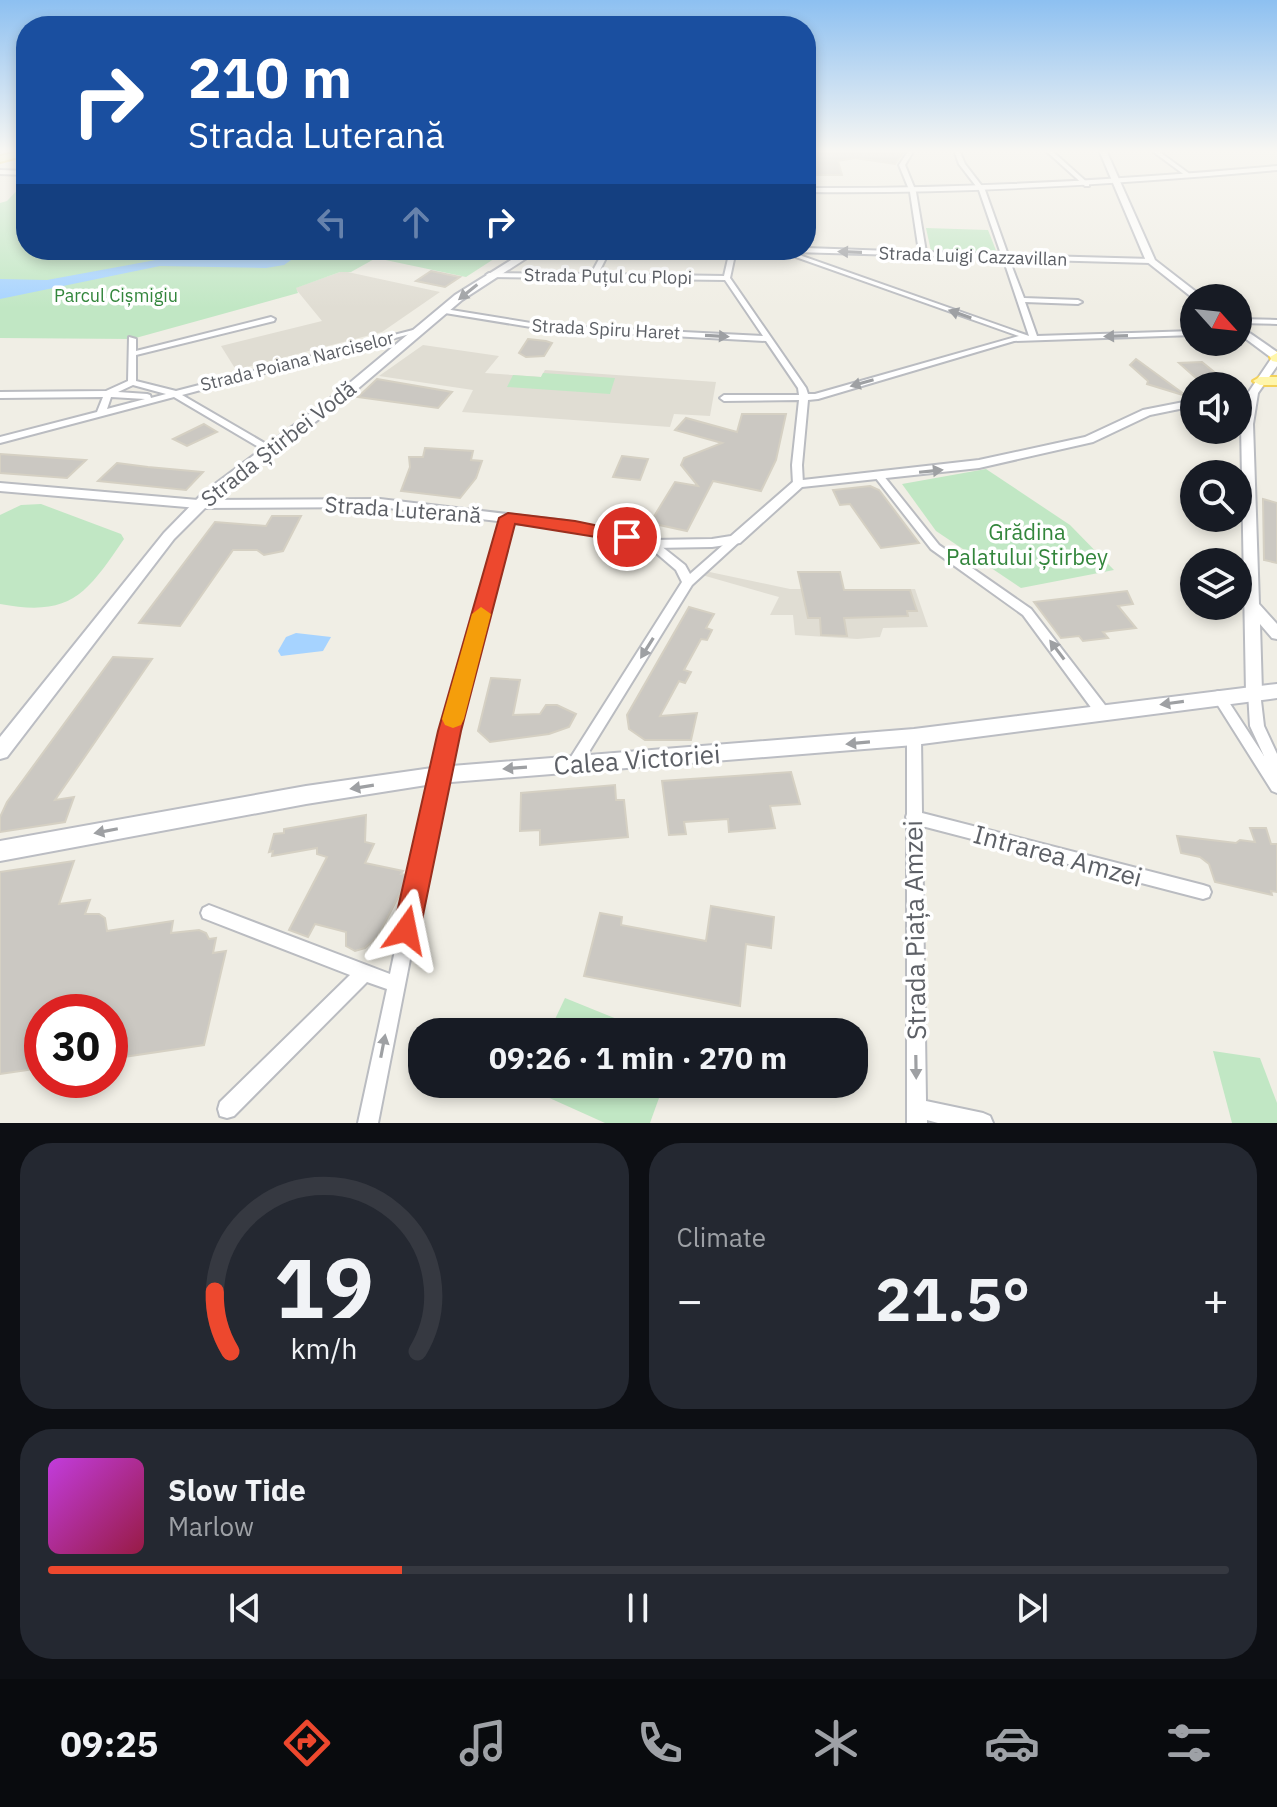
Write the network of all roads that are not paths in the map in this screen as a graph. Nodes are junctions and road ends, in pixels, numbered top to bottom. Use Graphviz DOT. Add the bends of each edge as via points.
graph roads {
  1 [pos="915,202"];
  2 [pos="986,202"];
  3 [pos="1125,202"];
  4 [pos="816,251"];
  5 [pos="923,255"];
  6 [pos="1005,257"];
  7 [pos="516,260"];
  8 [pos="602,260"];
  9 [pos="731,260"];
  10 [pos="808,260"];
  11 [pos="1151,261"];
  12 [pos="489,275"];
  13 [pos="594,276"];
  14 [pos="727,278"];
  15 [pos="1181,284"];
  16 [pos="1020,300"];
  17 [pos="1078,302"];
  18 [pos="445,311"];
  19 [pos="271,319"];
  20 [pos="1277,322"];
  21 [pos="1252,326"];
  22 [pos="422,330"];
  23 [pos="1180,333"];
  24 [pos="1034,338"];
  25 [pos="1252,338"];
  26 [pos="132,339"];
  27 [pos="768,339"];
  28 [pos="132,354"];
  29 [pos="1277,358"];
  30 [pos="1277,381"];
  31 [pos="132,382"];
  32 [pos="1256,387"];
  33 [pos="1252,389"];
  34 [pos="173,393"];
  35 [pos="108,394"];
  36 [pos="0,395"];
  37 [pos="156,398"];
  38 [pos="724,398"];
  39 [pos="804,398"];
  40 [pos="1252,399"];
  41 [pos="1180,406"];
  42 [pos="101,414"];
  43 [pos="0,440"];
  44 [pos="1243,444"];
  45 [pos="270,450"];
  46 [pos="880,477"];
  47 [pos="798,484"];
  48 [pos="0,487"];
  49 [pos="198,504"];
  50 [pos="508,518"];
  51 [pos="735,540"];
  52 [pos="652,544"];
  53 [pos="1249,548"];
  54 [pos="688,582"];
  55 [pos="1252,605"];
  56 [pos="1277,634"];
  57 [pos="1277,691"];
  58 [pos="1254,692"];
  59 [pos="1218,696"];
  60 [pos="1103,713"];
  61 [pos="914,737"];
  62 [pos="0,751"];
  63 [pos="574,764"];
  64 [pos="1277,768"];
  65 [pos="439,775"];
  66 [pos="1277,787"];
  67 [pos="913,817"];
  68 [pos="0,851"];
  69 [pos="1203,892"];
  70 [pos="209,913"];
  71 [pos="365,972"];
  72 [pos="395,984"];
  73 [pos="227,1109"];
  74 [pos="917,1116"];
  75 [pos="368,1123"];
  76 [pos="983,1123"];
  1 -- 5 [label="street"];
  2 -- 6 [label="street"];
  3 -- 11 [label="main road"];
  5 -- 4 [label="street, Strada Luigi Cazzavillan, one-way"];
  5 -- 6 [label="street, Strada Luigi Cazzavillan"];
  6 -- 11 [label="street, Strada Luigi Cazzavillan"];
  6 -- 16 [label="street"];
  7 -- 12 [label="main road, Strada Știrbei Vodă"];
  8 -- 13 [label="street"];
  9 -- 14 [label="street"];
  24 -- 10 [label="street, one-way"];
  11 -- 15 [label="main road"];
  12 -- 13 [label="street, Strada Puțul cu Plopi"];
  12 -- 18 [label="main road, Strada Știrbei Vodă, one-way"];
  13 -- 14 [label="street, Strada Puțul cu Plopi"];
  14 -- 27 [label="street"];
  16 -- 17 [label="street"];
  16 -- 24 [label="street"];
  18 -- 22 [label="main road, Strada Știrbei Vodă"];
  18 -- 27 [label="street, Strada Spiru Haret, one-way" via="543,327"];
  19 -- 28 [label="street"];
  20 -- 21 [label="street"];
  22 -- 34 [label="street, Strada Poiana Narciselor"];
  22 -- 45 [label="main road, Strada Știrbei Vodă"];
  23 -- 24 [label="street, one-way"];
  24 -- 39 [label="street, one-way" via="1009,340"];
  25 -- 29 [label="main road"];
  26 -- 28 [label="street"];
  27 -- 39 [label="street" via="798,380"];
  28 -- 31 [label="street"];
  29 -- 32 [label="street"];
  30 -- 32 [label="main road"];
  31 -- 34 [label="street"];
  31 -- 35 [label="street"];
  32 -- 33 [label="street"];
  32 -- 40 [label="street"];
  34 -- 37 [label="street, Strada Poiana Narciselor"];
  34 -- 45 [label="street"];
  35 -- 36 [label="street"];
  35 -- 37 [label="street"];
  35 -- 42 [label="street"];
  37 -- 42 [label="street, Strada Poiana Narciselor"];
  38 -- 39 [label="street"];
  39 -- 47 [label="street"];
  46 -- 41 [label="street, one-way" via="964,467 1070,445 1147,412"];
  42 -- 43 [label="street"];
  44 -- 53 [label="street"];
  45 -- 49 [label="main road, Strada Știrbei Vodă"];
  46 -- 47 [label="street"];
  60 -- 46 [label="street, one-way" via="1027,612 935,547"];
  47 -- 51 [label="street"];
  48 -- 49 [label="street, Strada Luterană"];
  49 -- 50 [label="street, Strada Luterană" via="371,503"];
  49 -- 62 [label="main road, Strada Știrbei Vodă"];
  50 -- 52 [label="street, Strada Luterană" via="575,526"];
  50 -- 65 [label="street"];
  51 -- 52 [label="street, Strada Luterană"];
  51 -- 54 [label="street"];
  52 -- 54 [label="street, Strada Luterană" via="681,568"];
  54 -- 63 [label="street, one-way"];
  55 -- 56 [label="street"];
  55 -- 58 [label="street"];
  57 -- 58 [label="main road, Calea Victoriei"];
  58 -- 59 [label="main road, Calea Victoriei"];
  58 -- 64 [label="street" via="1257,726"];
  59 -- 60 [label="main road, Calea Victoriei, one-way"];
  59 -- 66 [label="street"];
  60 -- 61 [label="main road, Calea Victoriei"];
  61 -- 63 [label="main road, Calea Victoriei, one-way"];
  61 -- 67 [label="street, Strada Piața Amzei"];
  63 -- 65 [label="main road, Calea Victoriei, one-way"];
  65 -- 68 [label="main road, Calea Victoriei, one-way"];
  65 -- 72 [label="street"];
  67 -- 69 [label="street, Intrarea Amzei"];
  67 -- 74 [label="street, Strada Piața Amzei, one-way"];
  70 -- 71 [label="street"];
  71 -- 72 [label="street"];
  71 -- 73 [label="street"];
  75 -- 72 [label="street, one-way"];
  74 -- 76 [label="street"];
}
